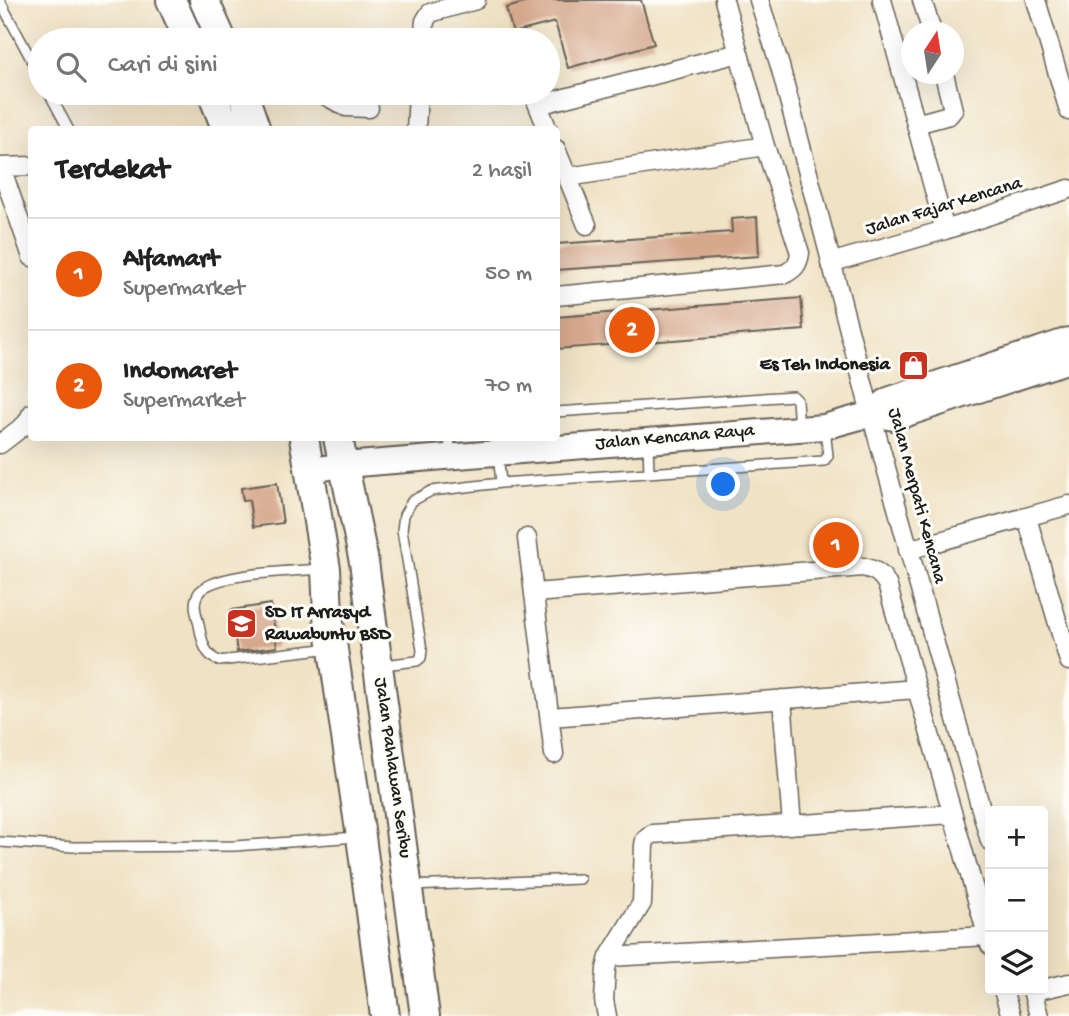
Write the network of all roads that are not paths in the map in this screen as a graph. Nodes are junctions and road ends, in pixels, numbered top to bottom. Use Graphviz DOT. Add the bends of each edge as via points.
graph roads {
  1 [pos="171,0"];
  2 [pos="204,0"];
  3 [pos="476,0"];
  4 [pos="724,0"];
  5 [pos="759,0"];
  6 [pos="922,0"];
  7 [pos="1036,0"];
  8 [pos="1048,0"];
  9 [pos="0,1"];
  10 [pos="885,1"];
  11 [pos="929,21"];
  12 [pos="184,28"];
  13 [pos="217,28"];
  14 [pos="424,28"];
  15 [pos="739,53"];
  16 [pos="28,54"];
  17 [pos="780,66"];
  18 [pos="1069,72"];
  19 [pos="947,84"];
  20 [pos="774,91"];
  21 [pos="560,94"];
  22 [pos="753,98"];
  23 [pos="55,105"];
  24 [pos="217,105"];
  25 [pos="250,105"];
  26 [pos="342,105"];
  27 [pos="417,105"];
  28 [pos="538,105"];
  29 [pos="369,107"];
  30 [pos="1069,111"];
  31 [pos="792,114"];
  32 [pos="916,124"];
  33 [pos="67,126"];
  34 [pos="225,126"];
  35 [pos="255,126"];
  36 [pos="416,126"];
  37 [pos="546,126"];
  38 [pos="765,146"];
  39 [pos="560,158"];
  40 [pos="28,166"];
  41 [pos="0,167"];
  42 [pos="568,177"];
  43 [pos="1069,189"];
  44 [pos="587,225"];
  45 [pos="945,230"];
  46 [pos="28,246"];
  47 [pos="830,263"];
  48 [pos="560,296"];
  49 [pos="1069,340"];
  50 [pos="1069,360"];
  51 [pos="560,412"];
  52 [pos="871,414"];
  53 [pos="28,420"];
  54 [pos="824,427"];
  55 [pos="799,428"];
  56 [pos="648,440"];
  57 [pos="305,441"];
  58 [pos="0,444"];
  59 [pos="450,447"];
  60 [pos="341,451"];
  61 [pos="498,453"];
  62 [pos="310,470"];
  63 [pos="649,473"];
  64 [pos="501,483"];
  65 [pos="1069,505"];
  66 [pos="1027,518"];
  67 [pos="527,538"];
  68 [pos="908,550"];
  69 [pos="327,569"];
  70 [pos="534,593"];
  71 [pos="1062,609"];
  72 [pos="333,648"];
  73 [pos="1069,661"];
  74 [pos="377,666"];
  75 [pos="917,689"];
  76 [pos="782,699"];
  77 [pos="550,717"];
  78 [pos="961,736"];
  79 [pos="933,745"];
  80 [pos="554,754"];
  81 [pos="953,814"];
  82 [pos="985,823"];
  83 [pos="792,825"];
  84 [pos="361,837"];
  85 [pos="0,842"];
  86 [pos="580,879"];
  87 [pos="410,886"];
  88 [pos="987,932"];
  89 [pos="985,940"];
  90 [pos="609,957"];
  91 [pos="1069,983"];
  92 [pos="1048,987"];
  93 [pos="1004,995"];
  94 [pos="1037,995"];
  95 [pos="385,1016"];
  96 [pos="425,1016"];
  97 [pos="607,1016"];
  98 [pos="1010,1016"];
  99 [pos="1039,1016"];
  1 -- 12 [label="main road"];
  2 -- 13 [label="main road"];
  3 -- 14 [label="street" via="430,13"];
  4 -- 15 [label="street"];
  5 -- 17 [label="street, Jalan Merpati Kencana"];
  6 -- 11 [label="street"];
  7 -- 30 [label="street"];
  8 -- 18 [label="street"];
  9 -- 16 [label="lane"];
  10 -- 32 [label="street"];
  15 -- 21 [label="street"];
  15 -- 22 [label="street"];
  17 -- 20 [label="street" via="771,75"];
  17 -- 31 [label="street, Jalan Merpati Kencana"];
  19 -- 32 [label="street" via="953,110"];
  20 -- 22 [label="street"];
  20 -- 31 [label="street" via="781,109"];
  22 -- 38 [label="street"];
  23 -- 33 [label="lane"];
  24 -- 34 [label="main road"];
  25 -- 35 [label="main road"];
  26 -- 29 [label="street"];
  27 -- 36 [label="street"];
  28 -- 37 [label="street"];
  31 -- 47 [label="street, Jalan Merpati Kencana"];
  32 -- 45 [label="street"];
  38 -- 42 [label="street"];
  38 -- 48 [label="street" via="800,253 795,269 785,274"];
  39 -- 42 [label="street"];
  40 -- 41 [label="street"];
  41 -- 46 [label="street"];
  42 -- 44 [label="street"];
  43 -- 45 [label="street, Jalan Fajar Kencana"];
  45 -- 47 [label="street, Jalan Fajar Kencana"];
  47 -- 52 [label="street, Jalan Merpati Kencana"];
  49 -- 52 [label="street, Jalan Kencana Raya" via="888,400"];
  50 -- 52 [label="street, Jalan Kencana Raya" via="894,418"];
  51 -- 55 [label="lane" via="793,396"];
  52 -- 54 [label="street, Jalan Kencana Raya"];
  52 -- 68 [label="street, Jalan Merpati Kencana"];
  53 -- 58 [label="street"];
  54 -- 55 [label="street, Jalan Kencana Raya"];
  54 -- 63 [label="lane" via="828,456 824,461"];
  55 -- 56 [label="street, Jalan Kencana Raya"];
  56 -- 61 [label="street, Jalan Kencana Raya"];
  56 -- 63 [label="lane"];
  57 -- 62 [label="main road, Jalan Pahlawan Seribu"];
  59 -- 60 [label="street, Jalan Kencana Raya"];
  59 -- 61 [label="street, Jalan Kencana Raya"];
  60 -- 62 [label="street, Jalan Kencana Raya"];
  60 -- 74 [label="main road, Jalan Pahlawan Seribu" via="364,562"];
  61 -- 64 [label="lane"];
  62 -- 69 [label="main road, Jalan Pahlawan Seribu"];
  63 -- 64 [label="lane"];
  64 -- 74 [label="lane" via="431,491 412,500 402,530 421,657"];
  65 -- 66 [label="street"];
  66 -- 68 [label="street"];
  66 -- 71 [label="street"];
  67 -- 70 [label="street"];
  68 -- 78 [label="street, Jalan Merpati Kencana"];
  69 -- 72 [label="main road, Jalan Pahlawan Seribu"];
  69 -- 72 [label="lane" via="227,578 205,585 195,605 203,643 219,661"];
  70 -- 75 [label="street" via="873,569 887,584"];
  70 -- 77 [label="street"];
  71 -- 73 [label="street"];
  72 -- 84 [label="main road, Jalan Pahlawan Seribu"];
  74 -- 87 [label="main road, Jalan Pahlawan Seribu"];
  75 -- 76 [label="street"];
  75 -- 79 [label="street"];
  76 -- 77 [label="street"];
  76 -- 83 [label="street"];
  77 -- 80 [label="street"];
  78 -- 79 [label="street"];
  78 -- 82 [label="street, Jalan Merpati Kencana"];
  79 -- 81 [label="street"];
  81 -- 83 [label="street"];
  81 -- 88 [label="street"];
  83 -- 90 [label="street" via="648,836 643,845 642,904"];
  84 -- 85 [label="lane" via="235,846 73,847"];
  84 -- 95 [label="main road, Jalan Pahlawan Seribu"];
  86 -- 87 [label="lane"];
  87 -- 96 [label="main road, Jalan Pahlawan Seribu"];
  89 -- 90 [label="street"];
  90 -- 97 [label="street" via="604,1000"];
  91 -- 92 [label="street"];
  93 -- 98 [label="street"];
  94 -- 99 [label="street"];
}
